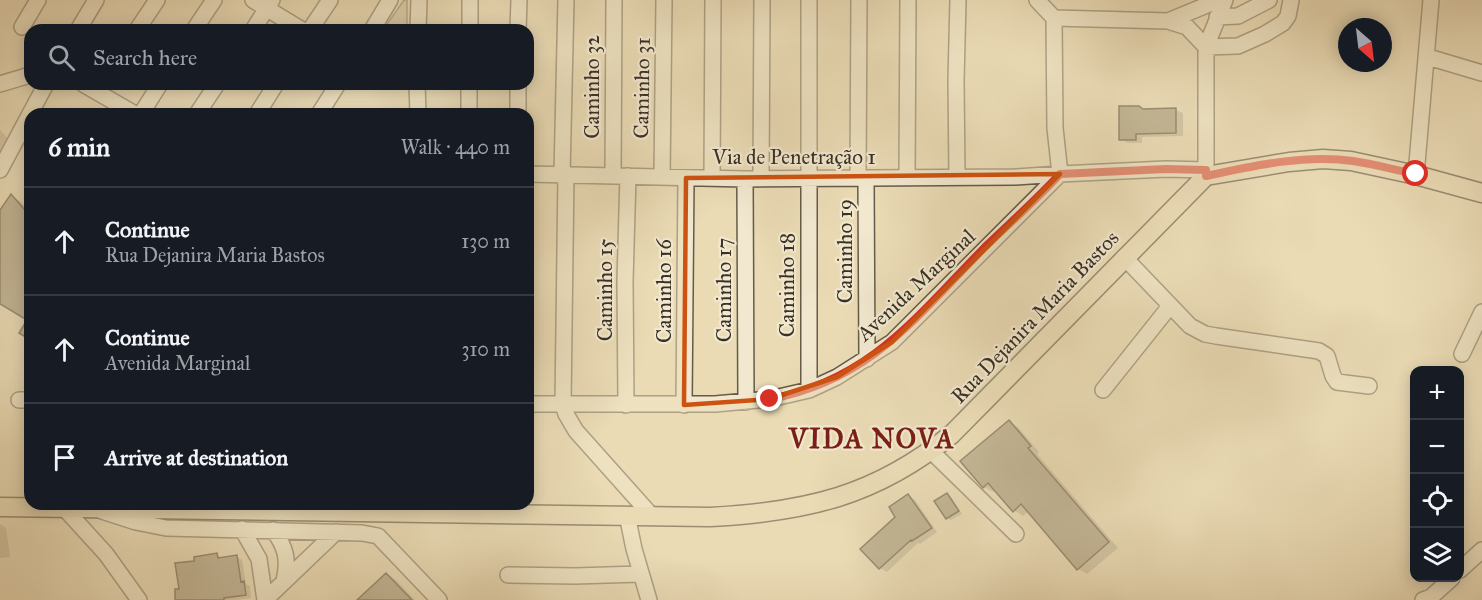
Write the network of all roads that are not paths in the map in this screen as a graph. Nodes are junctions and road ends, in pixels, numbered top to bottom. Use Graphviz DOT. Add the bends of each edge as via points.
graph roads {
  1 [pos="38,0"];
  2 [pos="96,0"];
  3 [pos="156,0"];
  4 [pos="214,0"];
  5 [pos="253,0"];
  6 [pos="330,0"];
  7 [pos="390,0"];
  8 [pos="419,0"];
  9 [pos="470,0"];
  10 [pos="519,0"];
  11 [pos="566,0"];
  12 [pos="614,0"];
  13 [pos="664,0"];
  14 [pos="713,0"];
  15 [pos="762,0"];
  16 [pos="809,0"];
  17 [pos="859,0"];
  18 [pos="908,0"];
  19 [pos="958,0"];
  20 [pos="1219,0"];
  21 [pos="1225,0"];
  22 [pos="1269,0"];
  23 [pos="1291,0"];
  24 [pos="1431,0"];
  25 [pos="1040,1"];
  26 [pos="269,5"];
  27 [pos="1217,17"];
  28 [pos="1054,18"];
  29 [pos="1168,21"];
  30 [pos="82,24"];
  31 [pos="141,24"];
  32 [pos="198,24"];
  33 [pos="257,24"];
  34 [pos="295,24"];
  35 [pos="314,24"];
  36 [pos="376,24"];
  37 [pos="418,24"];
  38 [pos="470,24"];
  39 [pos="518,24"];
  40 [pos="22,27"];
  41 [pos="1206,47"];
  42 [pos="1428,57"];
  43 [pos="1482,73"];
  44 [pos="24,77"];
  45 [pos="0,84"];
  46 [pos="43,90"];
  47 [pos="103,90"];
  48 [pos="156,90"];
  49 [pos="213,90"];
  50 [pos="272,90"];
  51 [pos="334,90"];
  52 [pos="416,90"];
  53 [pos="469,90"];
  54 [pos="518,90"];
  55 [pos="33,108"];
  56 [pos="127,108"];
  57 [pos="145,108"];
  58 [pos="201,108"];
  59 [pos="261,108"];
  60 [pos="323,108"];
  61 [pos="417,108"];
  62 [pos="469,108"];
  63 [pos="518,108"];
  64 [pos="24,125"];
  65 [pos="0,170"];
  66 [pos="1206,173"];
  67 [pos="534,174"];
  68 [pos="564,174"];
  69 [pos="1060,174"];
  70 [pos="1416,174"];
  71 [pos="620,175"];
  72 [pos="662,177"];
  73 [pos="957,177"];
  74 [pos="686,178"];
  75 [pos="712,178"];
  76 [pos="907,178"];
  77 [pos="745,179"];
  78 [pos="762,179"];
  79 [pos="808,179"];
  80 [pos="862,179"];
  81 [pos="1482,193"];
  82 [pos="1124,257"];
  83 [pos="1170,306"];
  84 [pos="1482,312"];
  85 [pos="1462,354"];
  86 [pos="867,359"];
  87 [pos="1369,386"];
  88 [pos="809,390"];
  89 [pos="1103,390"];
  90 [pos="746,402"];
  91 [pos="534,404"];
  92 [pos="564,404"];
  93 [pos="626,405"];
  94 [pos="684,405"];
  95 [pos="931,451"];
  96 [pos="24,506"];
  97 [pos="0,507"];
  98 [pos="66,510"];
  99 [pos="96,510"];
  100 [pos="372,512"];
  101 [pos="627,514"];
  102 [pos="651,515"];
  103 [pos="242,529"];
  104 [pos="273,530"];
  105 [pos="336,532"];
  106 [pos="1016,534"];
  107 [pos="378,536"];
  108 [pos="1482,550"];
  109 [pos="1464,566"];
  110 [pos="640,573"];
  111 [pos="508,575"];
  112 [pos="284,581"];
  113 [pos="1447,582"];
  114 [pos="1428,599"];
  115 [pos="139,600"];
  116 [pos="265,600"];
  117 [pos="439,600"];
  118 [pos="649,600"];
  1 -- 40 [label="street"];
  2 -- 30 [label="street"];
  3 -- 31 [label="street"];
  4 -- 32 [label="street"];
  5 -- 26 [label="street"];
  6 -- 35 [label="street"];
  7 -- 36 [label="street"];
  8 -- 37 [label="street"];
  9 -- 38 [label="street"];
  10 -- 39 [label="street"];
  11 -- 68 [label="street"];
  12 -- 71 [label="street, Caminho 32"];
  13 -- 72 [label="street, Caminho 31"];
  14 -- 75 [label="street"];
  15 -- 78 [label="street"];
  16 -- 79 [label="street, Caminho 18"];
  17 -- 80 [label="street, Caminho 19"];
  18 -- 76 [label="street"];
  19 -- 73 [label="street"];
  20 -- 29 [label="street"];
  21 -- 27 [label="street"];
  22 -- 27 [label="street" via="1238,16"];
  23 -- 41 [label="street" via="1283,23 1265,34 1238,46"];
  24 -- 42 [label="street"];
  25 -- 28 [label="street"];
  26 -- 33 [label="street"];
  26 -- 34 [label="street"];
  27 -- 41 [label="street"];
  28 -- 29 [label="street"];
  28 -- 69 [label="street" via="1055,128"];
  29 -- 41 [label="street" via="1187,27"];
  41 -- 66 [label="street"];
  42 -- 43 [label="street"];
  42 -- 70 [label="street"];
  44 -- 45 [label="street"];
  46 -- 55 [label="street"];
  47 -- 56 [label="street"];
  48 -- 57 [label="street"];
  49 -- 58 [label="street"];
  50 -- 59 [label="street"];
  51 -- 60 [label="street"];
  52 -- 61 [label="street"];
  53 -- 62 [label="street"];
  54 -- 63 [label="street"];
  64 -- 65 [label="street"];
  66 -- 69 [label="street" via="1166,169"];
  66 -- 70 [label="main road" via="1323,159"];
  66 -- 82 [label="main road, Rua Dejanira Maria Bastos"];
  67 -- 68 [label="street, Via de Penetração 1"];
  68 -- 71 [label="street, Via de Penetração 1"];
  68 -- 92 [label="street"];
  69 -- 73 [label="street, Via de Penetração 1"];
  69 -- 86 [label="street, Avenida Marginal" via="921,315"];
  70 -- 81 [label="main road"];
  71 -- 72 [label="street, Via de Penetração 1"];
  71 -- 93 [label="street, Caminho 15"];
  72 -- 74 [label="street, Via de Penetração 1"];
  73 -- 76 [label="street, Via de Penetração 1"];
  74 -- 75 [label="street, Via de Penetração 1"];
  74 -- 94 [label="street, Caminho 16"];
  75 -- 77 [label="street, Via de Penetração 1"];
  76 -- 80 [label="street, Via de Penetração 1"];
  77 -- 78 [label="street, Via de Penetração 1"];
  77 -- 90 [label="street, Caminho 17"];
  78 -- 79 [label="street, Via de Penetração 1"];
  79 -- 80 [label="street, Via de Penetração 1"];
  79 -- 88 [label="street, Caminho 18"];
  80 -- 86 [label="street, Caminho 19"];
  82 -- 83 [label="street"];
  82 -- 95 [label="main road, Rua Dejanira Maria Bastos" via="980,407"];
  83 -- 87 [label="street" via="1190,326 1205,334 1324,353 1337,381"];
  83 -- 89 [label="street"];
  84 -- 85 [label="street"];
  86 -- 88 [label="street, Avenida Marginal"];
  88 -- 90 [label="street, Avenida Marginal"];
  90 -- 94 [label="street, Avenida Marginal"];
  91 -- 92 [label="street, Avenida Marginal"];
  92 -- 93 [label="street, Avenida Marginal"];
  92 -- 102 [label="street" via="576,431"];
  93 -- 94 [label="street, Avenida Marginal"];
  95 -- 102 [label="main road, Rua Dejanira Maria Bastos" via="854,492 815,505 739,515"];
  95 -- 106 [label="street"];
  96 -- 97 [label="main road, Rua Dejanira Maria Bastos"];
  98 -- 115 [label="street" via="106,554"];
  99 -- 100 [label="main road, Rua Dejanira Maria Bastos"];
  99 -- 103 [label="street" via="152,526"];
  100 -- 101 [label="main road, Rua Dejanira Maria Bastos"];
  100 -- 107 [label="street"];
  101 -- 102 [label="main road, Rua Dejanira Maria Bastos"];
  101 -- 110 [label="street"];
  103 -- 104 [label="street"];
  103 -- 116 [label="street" via="259,559"];
  104 -- 105 [label="street"];
  104 -- 112 [label="street" via="287,558"];
  105 -- 107 [label="street"];
  105 -- 112 [label="street"];
  107 -- 117 [label="street"];
  108 -- 109 [label="street"];
  110 -- 111 [label="street"];
  110 -- 118 [label="street"];
  112 -- 116 [label="street"];
  113 -- 114 [label="street"];
}
